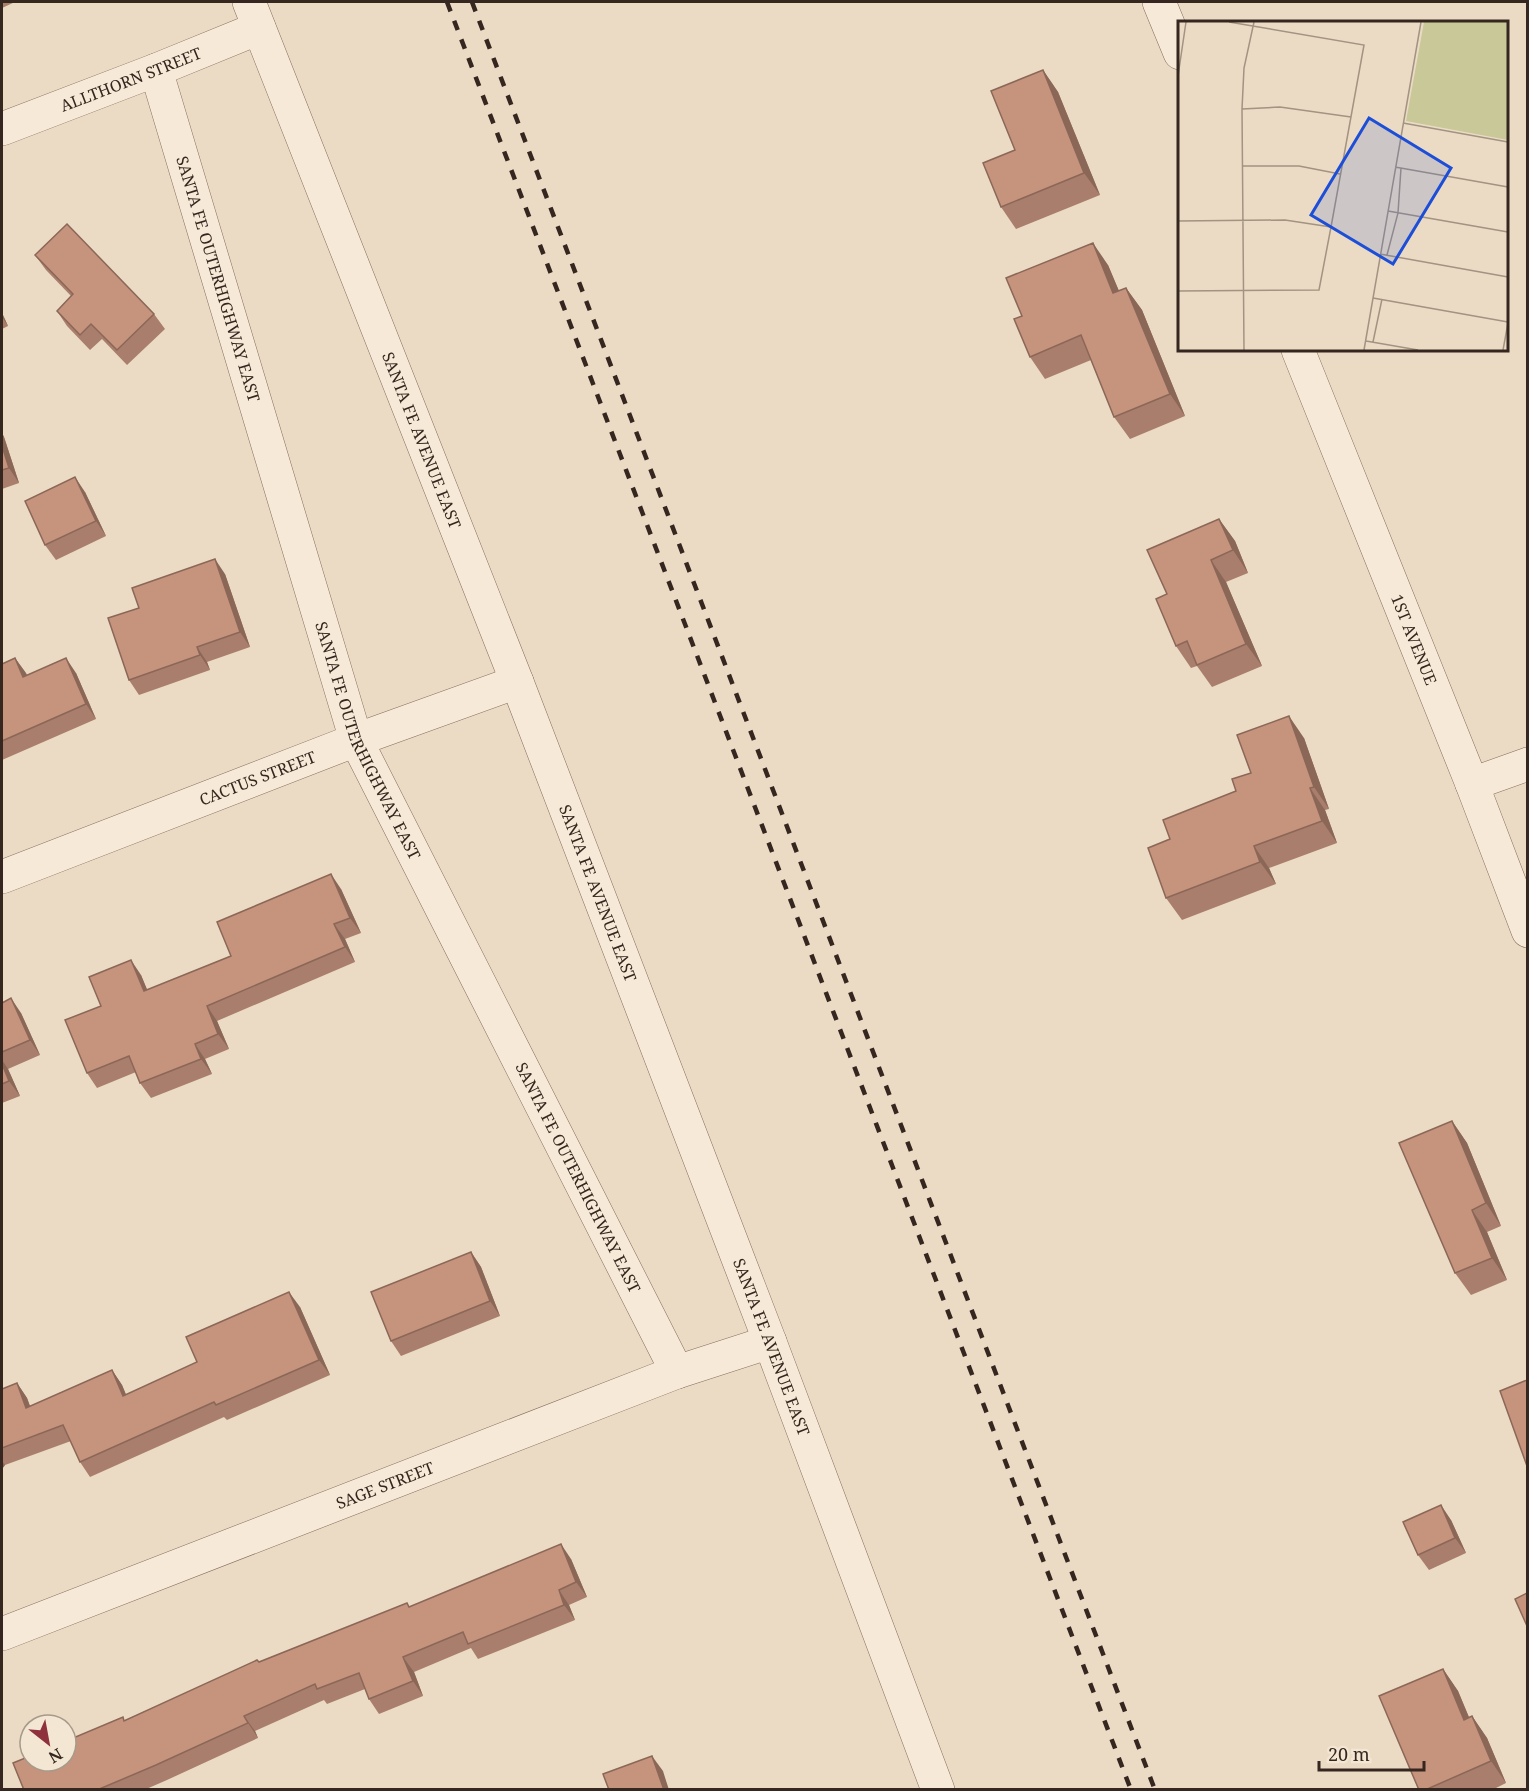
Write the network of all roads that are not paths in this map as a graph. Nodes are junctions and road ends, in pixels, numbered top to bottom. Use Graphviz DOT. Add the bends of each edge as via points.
graph roads {
  1 [pos="1159,2"];
  2 [pos="254,15"];
  3 [pos="1178,50"];
  4 [pos="156,70"];
  5 [pos="2,129"];
  6 [pos="1298,351"];
  7 [pos="517,682"];
  8 [pos="356,740"];
  9 [pos="1527,764"];
  10 [pos="1472,784"];
  11 [pos="2,877"];
  12 [pos="1527,930"];
  13 [pos="770,1342"];
  14 [pos="676,1372"];
  15 [pos="2,1634"];
  16 [pos="938,1790"];
  1 -- 3 [label="street"];
  2 -- 4 [label="street, ALLTHORN STREET"];
  2 -- 7 [label="street, SANTA FE AVENUE EAST"];
  4 -- 5 [label="street, ALLTHORN STREET"];
  4 -- 8 [label="street, SANTA FE OUTERHIGHWAY EAST"];
  6 -- 10 [label="street, 1ST AVENUE"];
  7 -- 8 [label="street, CACTUS STREET"];
  7 -- 13 [label="street, SANTA FE AVENUE EAST"];
  8 -- 11 [label="street, CACTUS STREET"];
  8 -- 14 [label="street, SANTA FE OUTERHIGHWAY EAST"];
  9 -- 10 [label="street"];
  10 -- 12 [label="street, 1ST AVENUE"];
  13 -- 14 [label="street, SAGE STREET"];
  13 -- 16 [label="street, SANTA FE AVENUE EAST"];
  14 -- 15 [label="street, SAGE STREET"];
}
